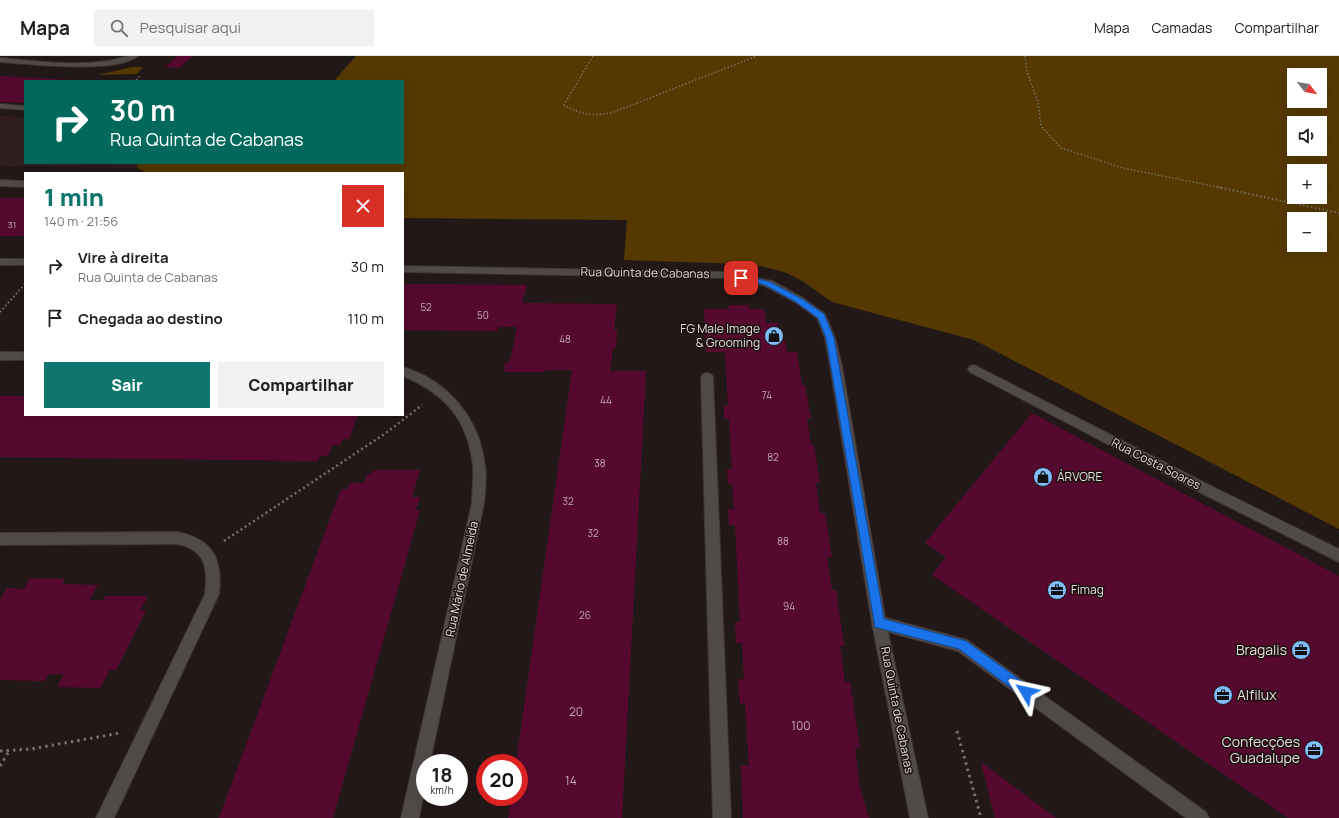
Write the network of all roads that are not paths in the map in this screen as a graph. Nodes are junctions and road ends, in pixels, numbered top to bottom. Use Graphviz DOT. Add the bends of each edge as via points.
graph roads {
  1 [pos="135,56"];
  2 [pos="0,60"];
  3 [pos="0,106"];
  4 [pos="24,108"];
  5 [pos="0,183"];
  6 [pos="24,184"];
  7 [pos="0,262"];
  8 [pos="24,262"];
  9 [pos="404,269"];
  10 [pos="0,356"];
  11 [pos="24,356"];
  12 [pos="974,369"];
  13 [pos="404,371"];
  14 [pos="707,377"];
  15 [pos="0,539"];
  16 [pos="1339,556"];
  17 [pos="879,623"];
  18 [pos="105,818"];
  19 [pos="410,818"];
  20 [pos="722,818"];
  21 [pos="919,818"];
  22 [pos="1200,818"];
  1 -- 2 [label="street" via="100,64"];
  3 -- 4 [label="street"];
  5 -- 6 [label="street"];
  7 -- 8 [label="street"];
  9 -- 17 [label="street, Rua Quinta de Cabanas" via="728,274 768,283 821,316 830,338 836,366"];
  10 -- 11 [label="street"];
  12 -- 16 [label="street, Rua Costa Soares"];
  13 -- 19 [label="street, Rua Mário de Almeida" via="422,379 454,402 470,429 479,467 478,504"];
  14 -- 20 [label="street"];
  15 -- 18 [label="street" via="177,538 193,542 207,552 213,563 212,594"];
  17 -- 21 [label="street, Rua Quinta de Cabanas"];
  17 -- 22 [label="street" via="962,645"];
}
